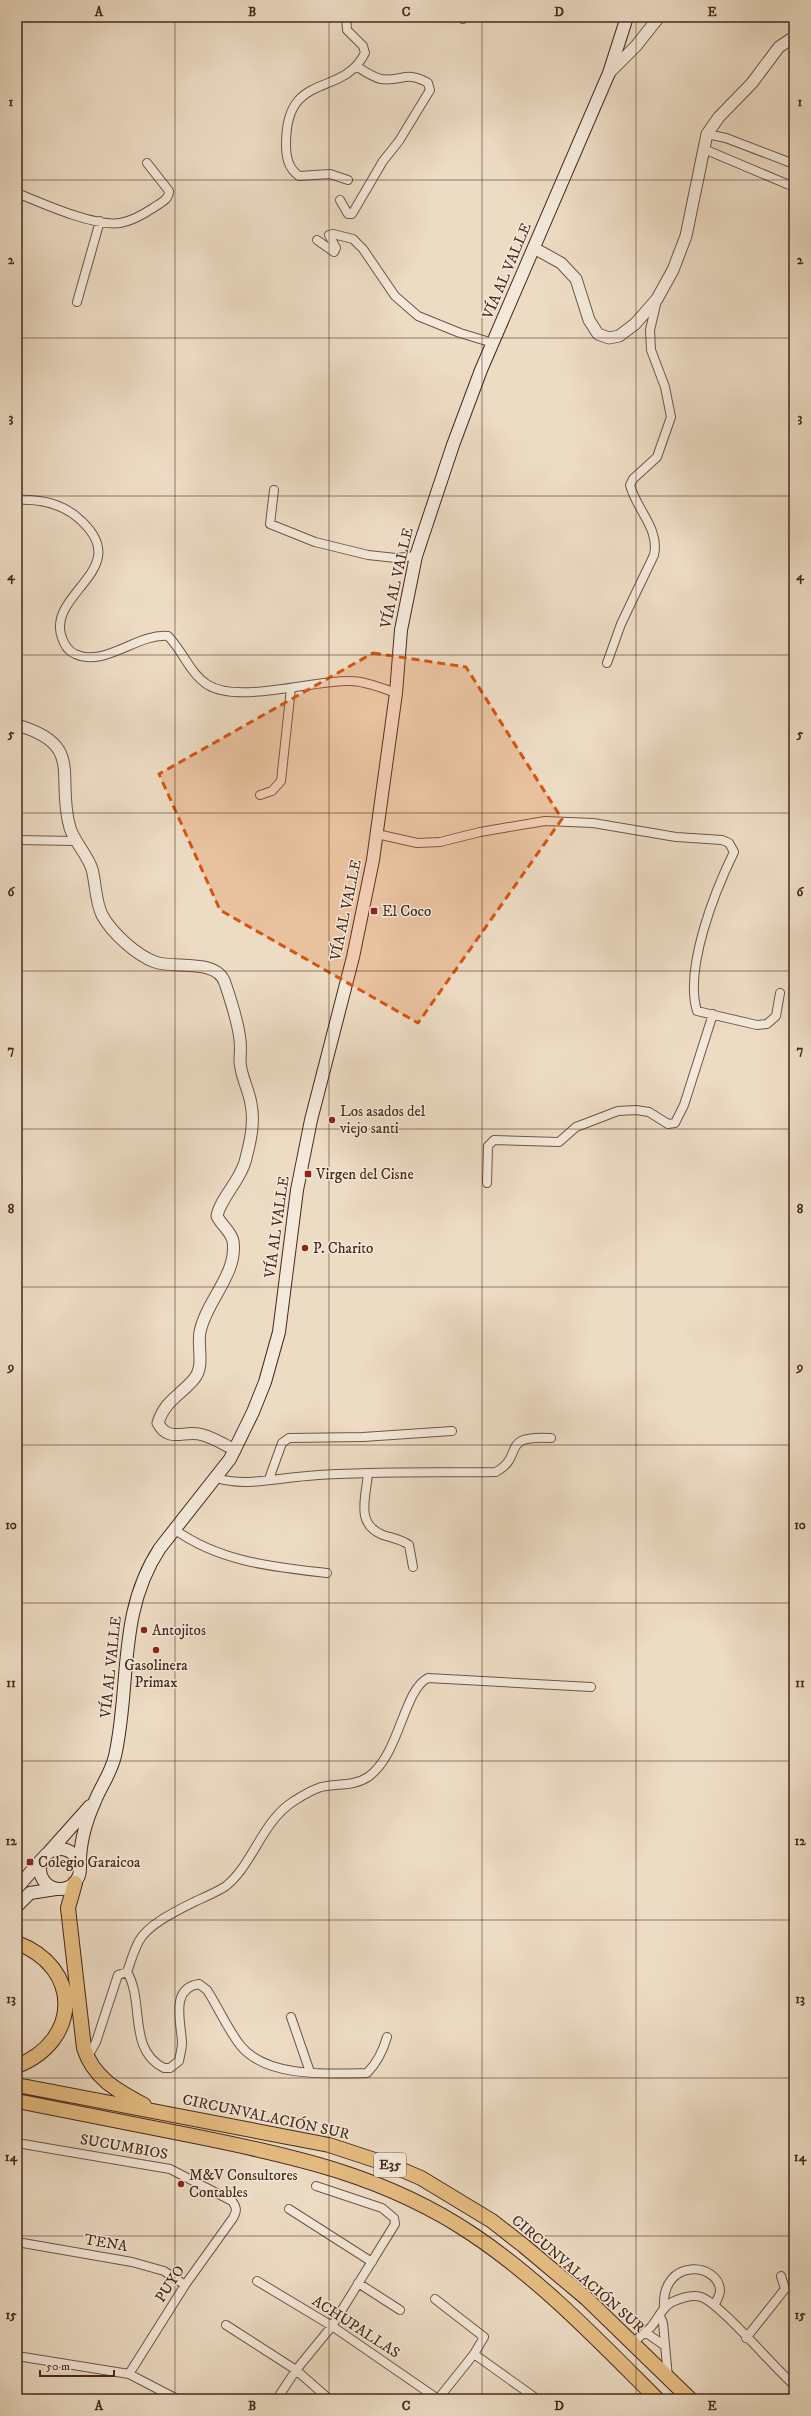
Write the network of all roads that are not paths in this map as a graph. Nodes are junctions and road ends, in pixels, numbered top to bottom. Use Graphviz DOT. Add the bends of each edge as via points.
graph roads {
  1 [pos="346,17"];
  2 [pos="627,17"];
  3 [pos="659,17"];
  4 [pos="794,37"];
  5 [pos="356,66"];
  6 [pos="609,73"];
  7 [pos="706,134"];
  8 [pos="704,149"];
  9 [pos="147,162"];
  10 [pos="794,164"];
  11 [pos="348,180"];
  12 [pos="794,187"];
  13 [pos="17,193"];
  14 [pos="340,200"];
  15 [pos="100,221"];
  16 [pos="317,240"];
  17 [pos="534,248"];
  18 [pos="657,299"];
  19 [pos="77,302"];
  20 [pos="493,343"];
  21 [pos="274,490"];
  22 [pos="17,500"];
  23 [pos="416,556"];
  24 [pos="607,663"];
  25 [pos="291,688"];
  26 [pos="396,693"];
  27 [pos="17,725"];
  28 [pos="260,795"];
  29 [pos="377,834"];
  30 [pos="17,840"];
  31 [pos="76,841"];
  32 [pos="780,992"];
  33 [pos="713,1014"];
  34 [pos="488,1183"];
  35 [pos="452,1431"];
  36 [pos="551,1438"];
  37 [pos="235,1450"];
  38 [pos="368,1473"];
  39 [pos="216,1478"];
  40 [pos="269,1479"];
  41 [pos="174,1529"];
  42 [pos="413,1568"];
  43 [pos="327,1573"];
  44 [pos="591,1687"];
  45 [pos="95,1800"];
  46 [pos="46,1854"];
  47 [pos="80,1868"];
  48 [pos="75,1883"];
  49 [pos="17,1888"];
  50 [pos="57,1889"];
  51 [pos="17,1906"];
  52 [pos="17,1943"];
  53 [pos="127,1972"];
  54 [pos="291,2017"];
  55 [pos="387,2037"];
  56 [pos="87,2059"];
  57 [pos="17,2066"];
  58 [pos="310,2072"];
  59 [pos="17,2084"];
  60 [pos="17,2102"];
  61 [pos="32,2104"];
  62 [pos="17,2107"];
  63 [pos="155,2111"];
  64 [pos="17,2143"];
  65 [pos="316,2186"];
  66 [pos="289,2209"];
  67 [pos="237,2211"];
  68 [pos="17,2242"];
  69 [pos="372,2262"];
  70 [pos="781,2276"];
  71 [pos="257,2281"];
  72 [pos="358,2283"];
  73 [pos="186,2285"];
  74 [pos="435,2299"];
  75 [pos="715,2305"];
  76 [pos="400,2310"];
  77 [pos="662,2312"];
  78 [pos="226,2325"];
  79 [pos="332,2326"];
  80 [pos="645,2332"];
  81 [pos="746,2338"];
  82 [pos="632,2343"];
  83 [pos="665,2346"];
  84 [pos="474,2354"];
  85 [pos="17,2356"];
  86 [pos="296,2370"];
  87 [pos="129,2374"];
  88 [pos="668,2377"];
  89 [pos="794,2385"];
  90 [pos="161,2396"];
  91 [pos="441,2398"];
  92 [pos="177,2399"];
  93 [pos="277,2399"];
  94 [pos="329,2399"];
  95 [pos="537,2399"];
  96 [pos="657,2399"];
  97 [pos="690,2399"];
  1 -- 5 [label="street" via="347,30 363,46 365,53"];
  2 -- 6 [label="main road, VÍA AL VALLE"];
  3 -- 6 [label="street" via="636,46"];
  4 -- 7 [label="street" via="779,47 752,83"];
  5 -- 11 [label="street" via="329,83 308,90 293,108 287,131 288,161 293,172 308,177 330,174"];
  5 -- 14 [label="street" via="366,74 382,79 409,76 420,79 428,83 430,90 352,214 348,214"];
  6 -- 17 [label="main road, VÍA AL VALLE"];
  7 -- 8 [label="street"];
  7 -- 10 [label="street" via="726,138"];
  8 -- 12 [label="street"];
  8 -- 18 [label="street" via="686,236 673,270"];
  9 -- 15 [label="street" via="169,191 167,199 143,215 119,223"];
  13 -- 15 [label="street" via="62,211"];
  15 -- 19 [label="street"];
  16 -- 20 [label="street" via="334,252 336,248 329,235 353,239 363,249 395,296 418,316 460,334"];
  17 -- 18 [label="street" via="561,262 576,279 589,320 598,334 609,338 619,336 635,324"];
  17 -- 20 [label="main road, VÍA AL VALLE"];
  18 -- 24 [label="street" via="650,330 651,350 665,387 671,417 657,457 632,479 630,486 654,535 656,546 621,624"];
  20 -- 23 [label="main road, VÍA AL VALLE" via="453,445"];
  21 -- 23 [label="street" via="270,524 315,542 368,555 396,558"];
  22 -- 25 [label="street" via="34,499 56,505 87,526 96,540 98,558 92,575 70,600 59,625 64,644 69,651 77,655 99,656 147,637 168,636 192,670 209,686 246,692"];
  23 -- 26 [label="main road, VÍA AL VALLE" via="401,630"];
  25 -- 26 [label="street" via="350,681 381,687"];
  25 -- 28 [label="street" via="281,781 272,791"];
  26 -- 29 [label="main road, VÍA AL VALLE"];
  27 -- 31 [label="street" via="49,738 62,754 70,829"];
  29 -- 33 [label="street" via="417,843 440,842 545,821 587,822 729,843 734,852 711,908 700,945 695,976 694,1000 697,1011"];
  29 -- 37 [label="main road, VÍA AL VALLE" via="353,957 303,1159 274,1354 254,1412"];
  30 -- 31 [label="street"];
  31 -- 37 [label="street" via="85,852 92,870 99,907 109,924 126,942 156,962 194,966 219,973 225,981 238,1026 241,1041 240,1062 251,1103 252,1128 243,1169 232,1190 218,1208 216,1216 231,1233 232,1257 224,1283 208,1311 200,1332 200,1365 195,1379 162,1411 158,1423 162,1431 170,1435 204,1435"];
  32 -- 33 [label="street" via="776,1016 767,1024 757,1025"];
  33 -- 34 [label="street" via="684,1105 675,1123 668,1124 649,1112 618,1111 576,1127 559,1142 494,1140 488,1146"];
  35 -- 40 [label="street" via="363,1437 289,1438 282,1443"];
  36 -- 38 [label="street" via="522,1439 514,1446 506,1466 496,1472"];
  37 -- 39 [label="main road, VÍA AL VALLE"];
  38 -- 40 [label="street"];
  38 -- 42 [label="street" via="365,1520 375,1532 402,1540 409,1545"];
  39 -- 40 [label="street" via="229,1482"];
  39 -- 41 [label="main road, VÍA AL VALLE"];
  41 -- 43 [label="street" via="186,1538 219,1554 268,1566"];
  41 -- 45 [label="main road, VÍA AL VALLE" via="152,1560 131,1619 119,1736 108,1774"];
  44 -- 53 [label="street" via="428,1678 421,1681 382,1764 368,1777 355,1783 321,1787 292,1802 272,1823 242,1869 225,1886 181,1908 140,1939"];
  45 -- 46 [label="main road"];
  45 -- 47 [label="main road" via="83,1833"];
  46 -- 47 [label="main road" via="58,1849 69,1851 77,1858"];
  46 -- 49 [label="main road"];
  46 -- 50 [label="main road" via="40,1868 42,1880"];
  47 -- 48 [label="main road"];
  48 -- 50 [label="main road" via="67,1888"];
  48 -- 56 [label="highway" via="68,1903 68,1920 82,2038"];
  50 -- 51 [label="main road" via="30,1893"];
  52 -- 57 [label="highway" via="35,1952 50,1966 61,1986 65,2010 61,2029 56,2038 39,2055"];
  53 -- 56 [label="street" via="118,1975 96,2042"];
  53 -- 58 [label="street" via="133,1981 140,2034 149,2056 157,2065 170,2068 179,2061 182,2044 179,2005 183,1991 199,1984 207,1990 241,2046 253,2056 296,2072"];
  54 -- 58 [label="street"];
  55 -- 58 [label="street" via="376,2065 367,2073"];
  56 -- 63 [label="highway" via="104,2081"];
  59 -- 63 [label="highway, CIRCUNVALACIÓN SUR / E35"];
  60 -- 61 [label="highway, E35"];
  61 -- 62 [label="highway"];
  61 -- 96 [label="highway, E35" via="303,2159 374,2183 410,2199 471,2233 524,2273 616,2357"];
  63 -- 82 [label="highway, CIRCUNVALACIÓN SUR / E35" via="330,2145 421,2178 492,2221 524,2246 586,2298"];
  64 -- 67 [label="street, SUCUMBIOS" via="170,2169 232,2201"];
  65 -- 69 [label="street" via="382,2208 391,2215 395,2224"];
  66 -- 69 [label="street"];
  67 -- 73 [label="street, PUYO"];
  68 -- 73 [label="street, TENA" via="132,2262 164,2271"];
  69 -- 72 [label="street"];
  70 -- 81 [label="street" via="786,2289"];
  71 -- 79 [label="street, ACHUPALLAS"];
  72 -- 76 [label="street"];
  72 -- 79 [label="street"];
  73 -- 87 [label="street, PUYO"];
  74 -- 84 [label="street" via="484,2338"];
  75 -- 77 [label="street" via="703,2297 696,2296 672,2303"];
  75 -- 77 [label="street" via="720,2291 718,2283 706,2272 692,2268 675,2276 669,2284 663,2298"];
  75 -- 81 [label="street"];
  77 -- 80 [label="street"];
  77 -- 83 [label="street"];
  78 -- 86 [label="street"];
  79 -- 86 [label="street"];
  79 -- 91 [label="street, ACHUPALLAS"];
  80 -- 82 [label="street"];
  80 -- 83 [label="street"];
  81 -- 89 [label="street"];
  82 -- 88 [label="highway, CIRCUNVALACIÓN SUR / E35"];
  83 -- 88 [label="street"];
  84 -- 91 [label="street"];
  84 -- 95 [label="street"];
  85 -- 87 [label="street"];
  86 -- 93 [label="street"];
  86 -- 94 [label="street"];
  87 -- 90 [label="street"];
  88 -- 97 [label="highway, CIRCUNVALACIÓN SUR / E35"];
  90 -- 92 [label="street"];
}
